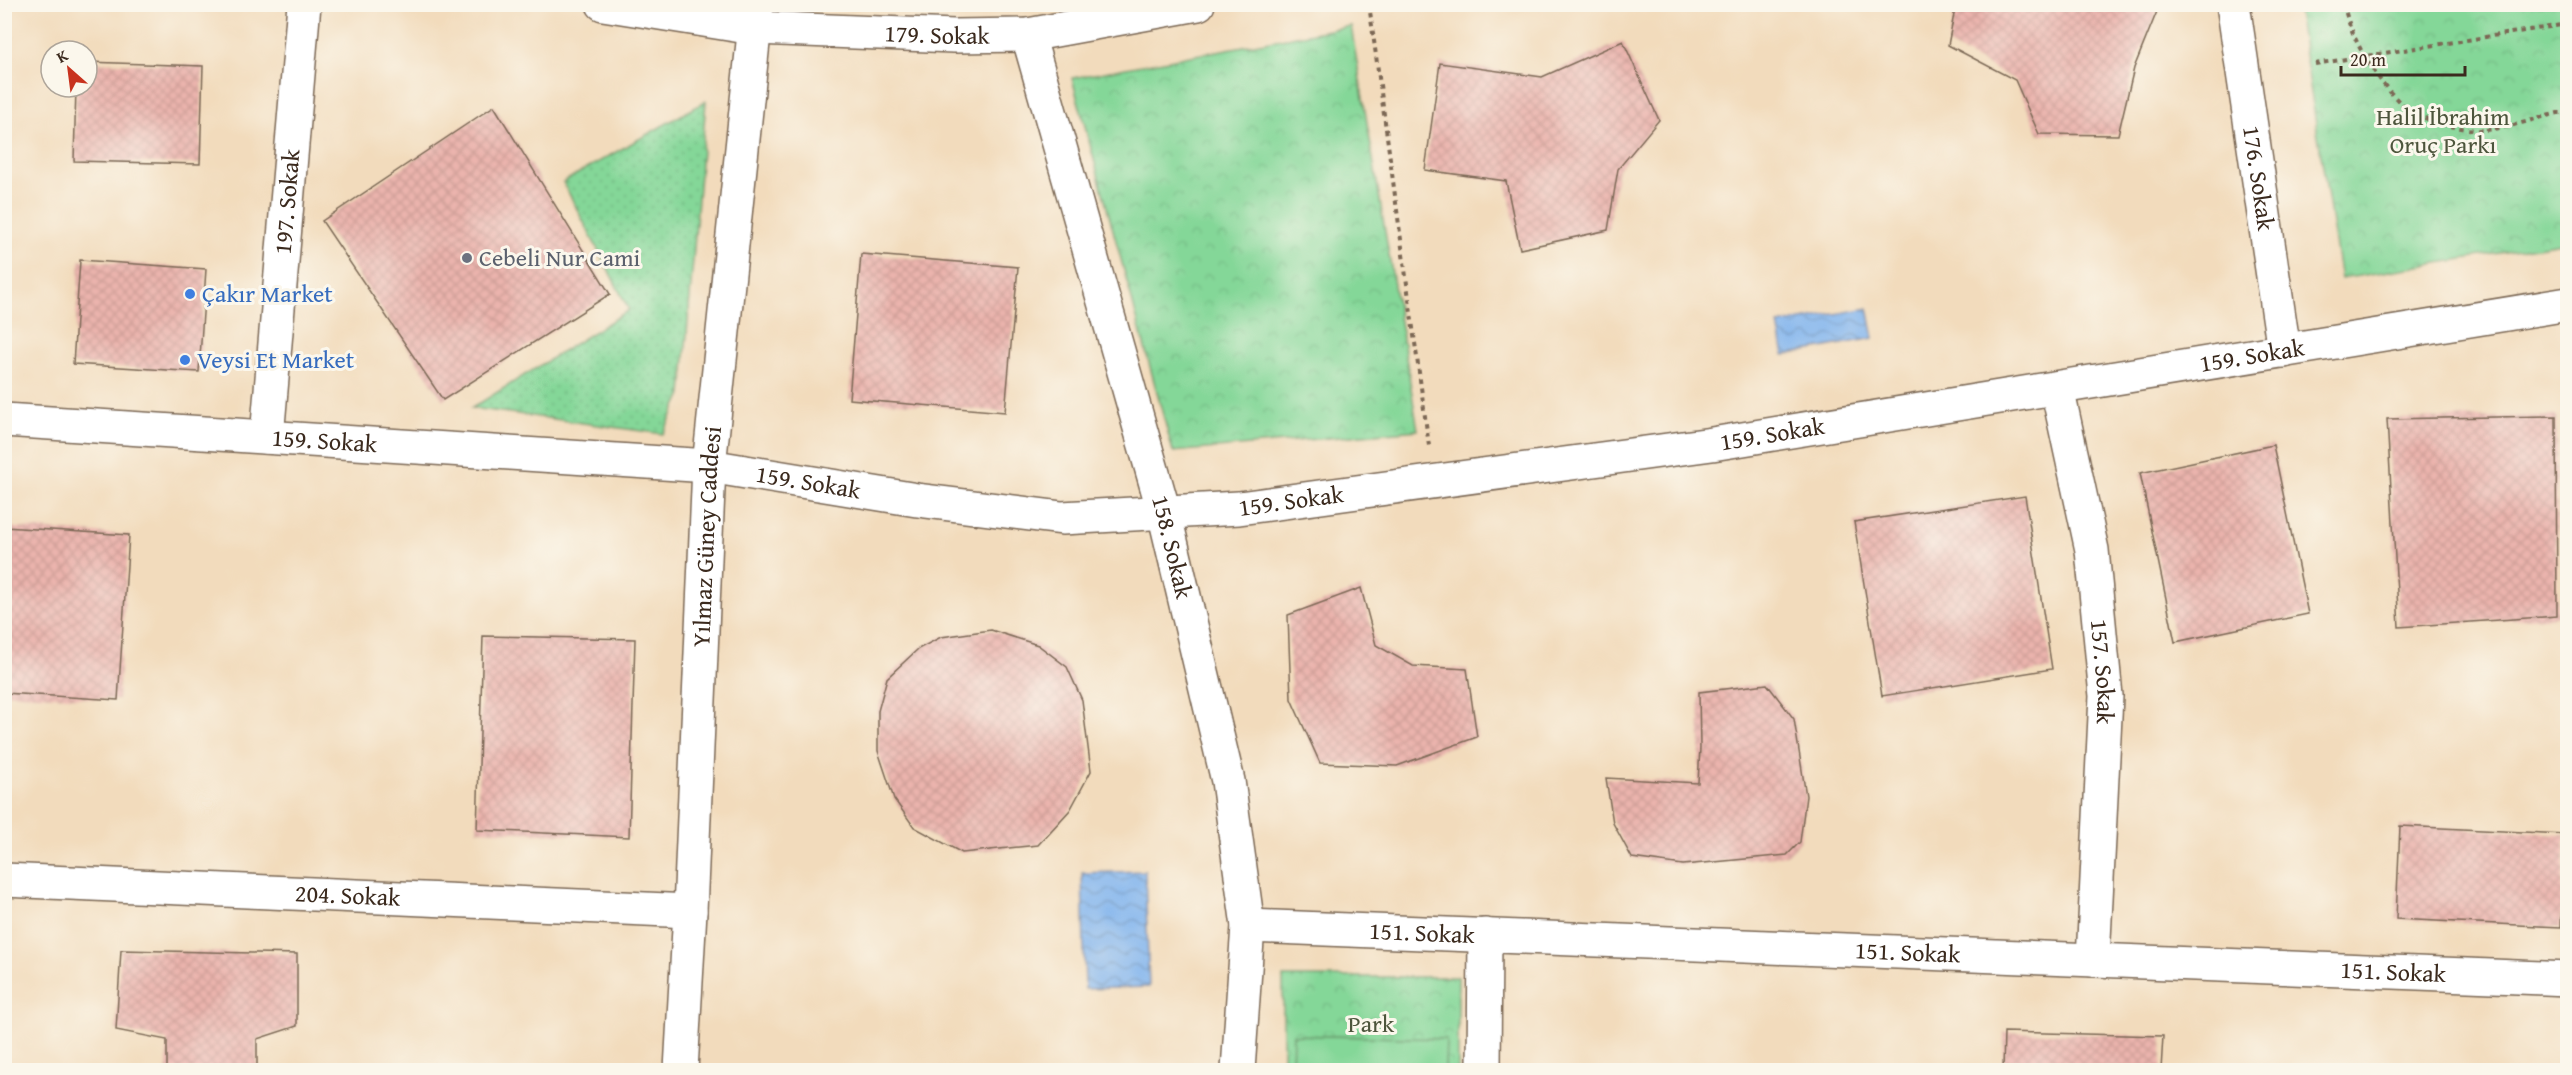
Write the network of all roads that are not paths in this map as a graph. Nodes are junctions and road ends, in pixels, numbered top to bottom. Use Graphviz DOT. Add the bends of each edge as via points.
graph roads {
  1 [pos="304,4"];
  2 [pos="603,4"];
  3 [pos="1198,4"];
  4 [pos="2233,4"];
  5 [pos="755,16"];
  6 [pos="1028,35"];
  7 [pos="2568,304"];
  8 [pos="2284,351"];
  9 [pos="2057,388"];
  10 [pos="4,420"];
  11 [pos="267,437"];
  12 [pos="710,466"];
  13 [pos="1164,512"];
  14 [pos="4,880"];
  15 [pos="690,911"];
  16 [pos="1248,926"];
  17 [pos="1485,935"];
  18 [pos="2093,960"];
  19 [pos="2568,979"];
  20 [pos="681,1071"];
  21 [pos="1238,1071"];
  22 [pos="1484,1071"];
  1 -- 11 [label="street, 197. Sokak"];
  2 -- 5 [label="street, 179. Sokak"];
  3 -- 6 [label="street, 179. Sokak"];
  4 -- 8 [label="street, 176. Sokak"];
  5 -- 6 [label="street, 179. Sokak" via="954,36"];
  5 -- 12 [label="street, Yılmaz Güney Caddesi"];
  6 -- 13 [label="street, 158. Sokak"];
  7 -- 8 [label="street, 159. Sokak"];
  8 -- 9 [label="street, 159. Sokak"];
  9 -- 13 [label="street, 159. Sokak" via="1712,444 1239,508"];
  9 -- 18 [label="street, 157. Sokak" via="2092,550 2106,696"];
  10 -- 11 [label="street, 159. Sokak"];
  11 -- 12 [label="street, 159. Sokak"];
  12 -- 13 [label="street, 159. Sokak" via="916,500 1062,518"];
  12 -- 15 [label="street, Yılmaz Güney Caddesi"];
  13 -- 16 [label="street, 158. Sokak" via="1228,781"];
  14 -- 15 [label="street, 204. Sokak"];
  15 -- 20 [label="street, Yılmaz Güney Caddesi"];
  16 -- 17 [label="street, 151. Sokak"];
  16 -- 21 [label="street, 158. Sokak"];
  17 -- 18 [label="street, 151. Sokak"];
  17 -- 22 [label="street"];
  18 -- 19 [label="street, 151. Sokak"];
}
